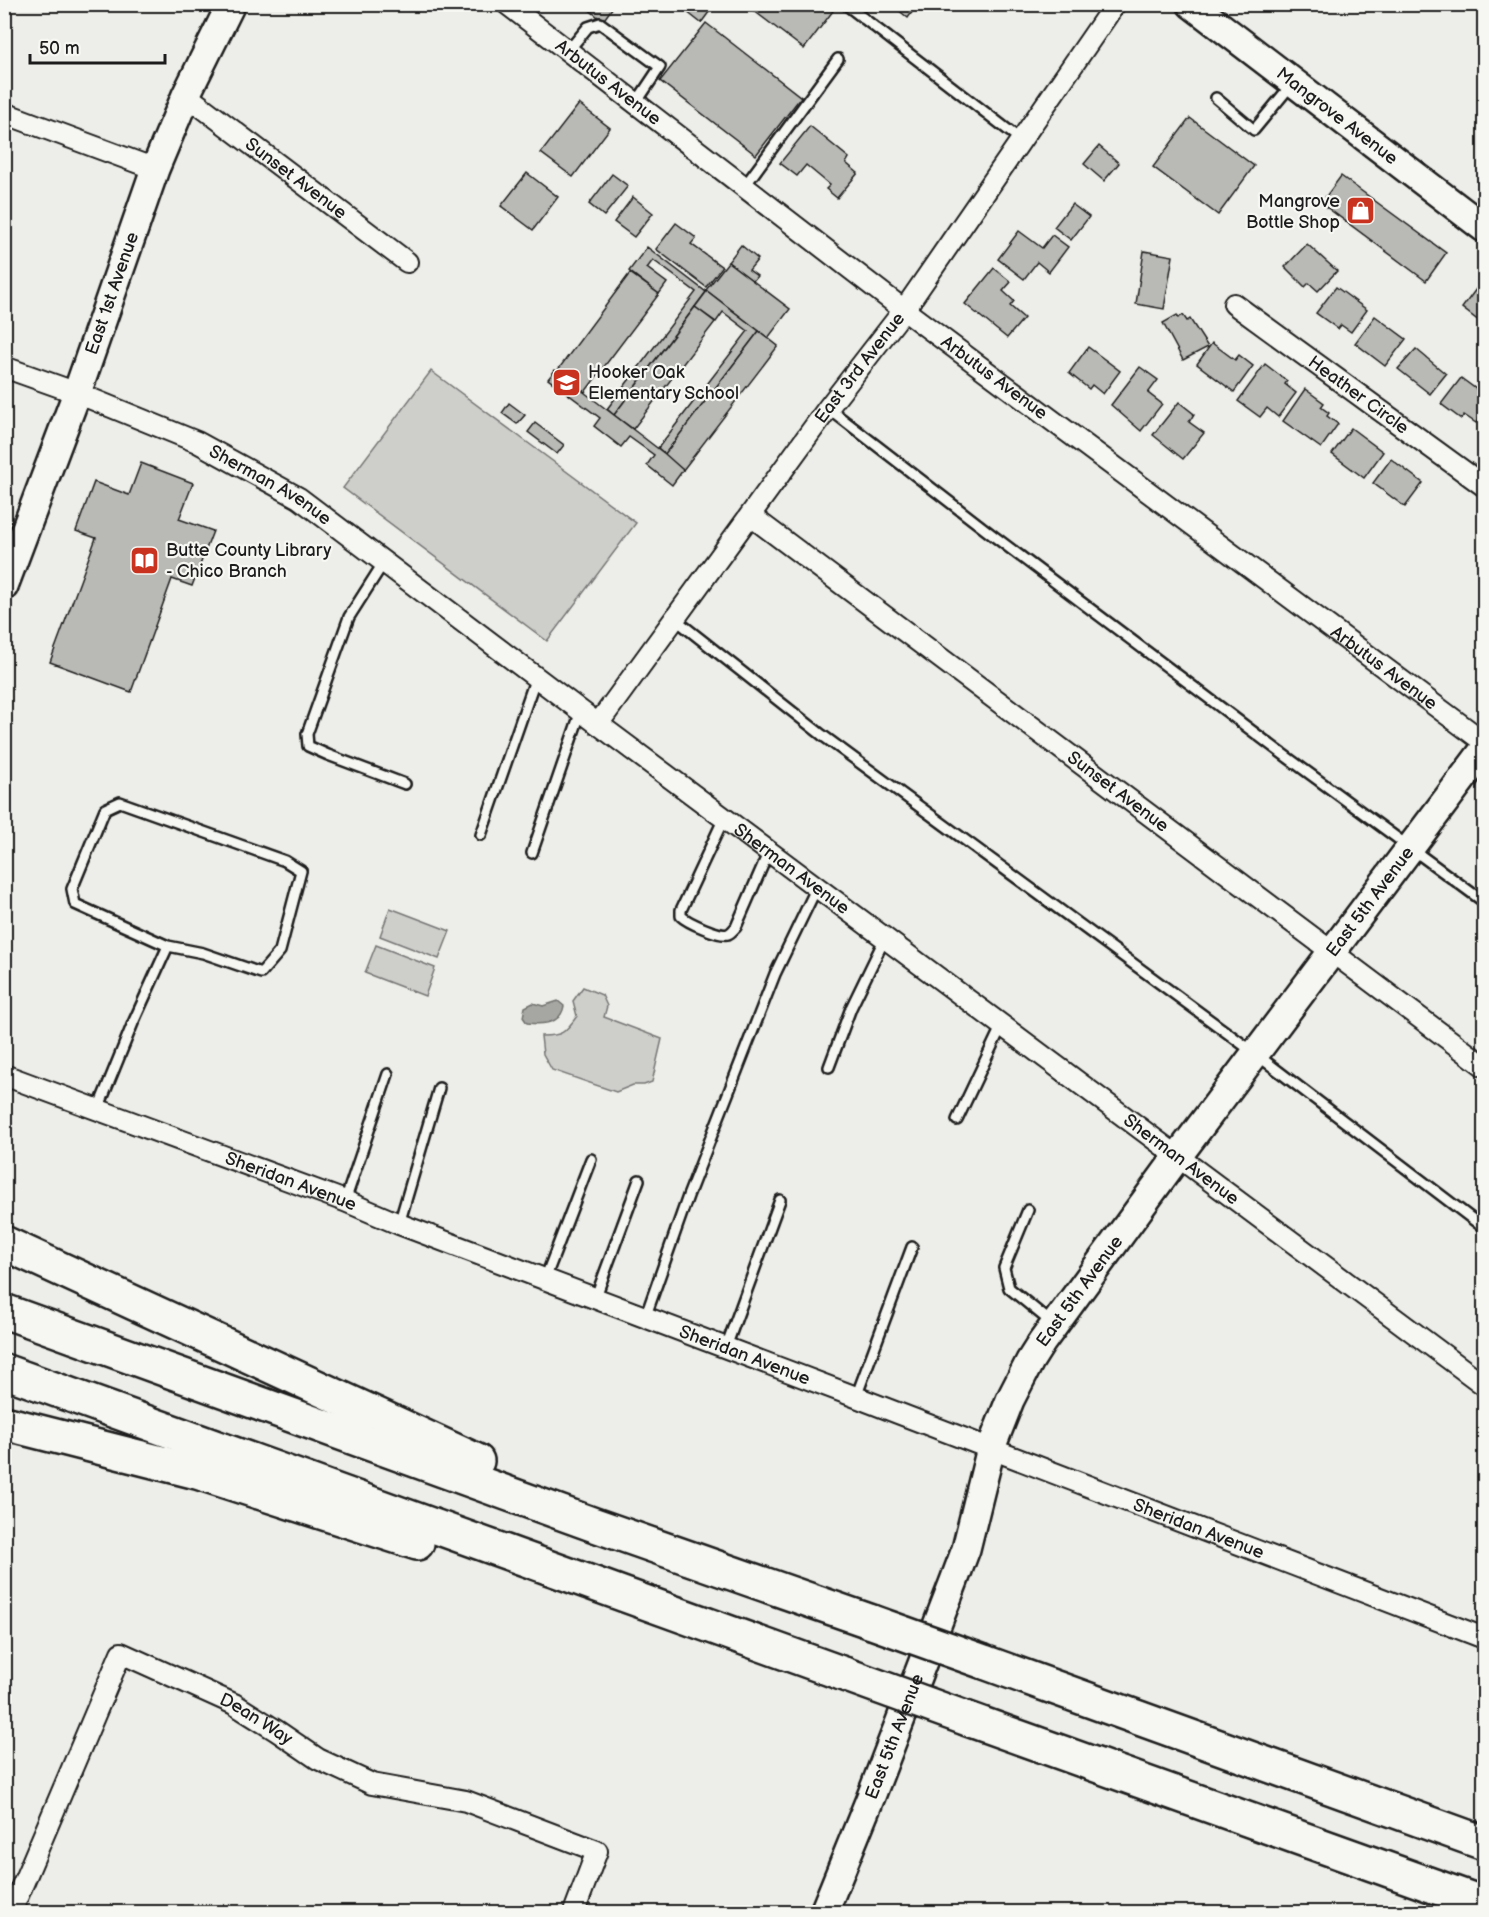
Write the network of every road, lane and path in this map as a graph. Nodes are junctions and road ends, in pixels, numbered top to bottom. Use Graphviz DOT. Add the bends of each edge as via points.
graph roads {
  1 [pos="231,4"];
  2 [pos="845,4"];
  3 [pos="1115,4"];
  4 [pos="1191,4"];
  5 [pos="508,5"];
  6 [pos="858,8"];
  7 [pos="568,51"];
  8 [pos="838,59"];
  9 [pos="1294,82"];
  10 [pos="186,95"];
  11 [pos="1216,98"];
  12 [pos="636,103"];
  13 [pos="4,113"];
  14 [pos="1021,140"];
  15 [pos="155,169"];
  16 [pos="744,187"];
  17 [pos="1485,228"];
  18 [pos="407,262"];
  19 [pos="1234,304"];
  20 [pos="904,310"];
  21 [pos="4,367"];
  22 [pos="78,393"];
  23 [pos="828,408"];
  24 [pos="1485,486"];
  25 [pos="751,516"];
  26 [pos="384,562"];
  27 [pos="4,586"];
  28 [pos="675,619"];
  29 [pos="536,677"];
  30 [pos="581,711"];
  31 [pos="598,724"];
  32 [pos="1485,742"];
  33 [pos="1485,750"];
  34 [pos="405,783"];
  35 [pos="724,818"];
  36 [pos="481,835"];
  37 [pos="1411,847"];
  38 [pos="769,851"];
  39 [pos="532,853"];
  40 [pos="817,887"];
  41 [pos="1485,902"];
  42 [pos="885,938"];
  43 [pos="168,946"];
  44 [pos="1332,952"];
  45 [pos="1002,1025"];
  46 [pos="1256,1054"];
  47 [pos="829,1066"];
  48 [pos="1485,1066"];
  49 [pos="4,1074"];
  50 [pos="388,1074"];
  51 [pos="439,1088"];
  52 [pos="98,1108"];
  53 [pos="957,1120"];
  54 [pos="1178,1156"];
  55 [pos="591,1159"];
  56 [pos="639,1180"];
  57 [pos="780,1200"];
  58 [pos="345,1201"];
  59 [pos="1028,1210"];
  60 [pos="399,1224"];
  61 [pos="1485,1228"];
  62 [pos="4,1244"];
  63 [pos="912,1248"];
  64 [pos="544,1279"];
  65 [pos="595,1299"];
  66 [pos="4,1311"];
  67 [pos="645,1318"];
  68 [pos="1054,1324"];
  69 [pos="726,1347"];
  70 [pos="4,1371"];
  71 [pos="1485,1385"];
  72 [pos="856,1396"];
  73 [pos="4,1424"];
  74 [pos="991,1448"];
  75 [pos="592,1524"];
  76 [pos="560,1572"];
  77 [pos="1485,1638"];
  78 [pos="1485,1843"];
  79 [pos="1485,1904"];
  80 [pos="11,1912"];
  81 [pos="574,1912"];
  82 [pos="824,1912"];
  1 -- 10 [label="street, East 1st Avenue"];
  2 -- 6 [label="lane"];
  3 -- 14 [label="street, East 3rd Avenue"];
  4 -- 9 [label="street, Mangrove Avenue"];
  5 -- 7 [label="street, Arbutus Avenue"];
  6 -- 14 [label="lane"];
  7 -- 12 [label="street, Arbutus Avenue"];
  7 -- 12 [label="lane" via="588,27 600,23 660,67"];
  8 -- 16 [label="lane"];
  9 -- 11 [label="lane" via="1254,130"];
  9 -- 17 [label="street, Mangrove Avenue"];
  10 -- 15 [label="street, East 1st Avenue"];
  10 -- 18 [label="street, Sunset Avenue"];
  12 -- 16 [label="street, Arbutus Avenue"];
  13 -- 15 [label="street"];
  14 -- 20 [label="street, East 3rd Avenue"];
  15 -- 22 [label="street, East 1st Avenue"];
  16 -- 20 [label="street, Arbutus Avenue"];
  19 -- 24 [label="street, Heather Circle"];
  20 -- 23 [label="street, East 3rd Avenue"];
  20 -- 32 [label="street, Arbutus Avenue"];
  21 -- 22 [label="street, Sherman Avenue"];
  22 -- 26 [label="street, Sherman Avenue" via="197,442 281,488"];
  22 -- 27 [label="street, East 1st Avenue"];
  23 -- 25 [label="street, East 3rd Avenue"];
  23 -- 37 [label="lane"];
  25 -- 28 [label="street, East 3rd Avenue"];
  25 -- 44 [label="street, Sunset Avenue"];
  26 -- 29 [label="street, Sherman Avenue"];
  26 -- 34 [label="lane" via="349,617 307,734 308,746"];
  28 -- 31 [label="street, East 3rd Avenue"];
  28 -- 46 [label="lane" via="822,735"];
  29 -- 30 [label="street, Sherman Avenue"];
  29 -- 36 [label="lane"];
  30 -- 31 [label="street, Sherman Avenue"];
  30 -- 39 [label="lane"];
  31 -- 35 [label="street, Sherman Avenue"];
  33 -- 37 [label="street, East 5th Avenue"];
  35 -- 38 [label="street, Sherman Avenue"];
  35 -- 38 [label="lane" via="681,910 686,921 722,934 731,933"];
  37 -- 41 [label="lane"];
  37 -- 44 [label="street, East 5th Avenue"];
  38 -- 40 [label="street, Sherman Avenue"];
  40 -- 42 [label="street, Sherman Avenue"];
  40 -- 67 [label="lane" via="775,974"];
  42 -- 45 [label="street, Sherman Avenue"];
  42 -- 47 [label="lane" via="851,1008"];
  43 -- 43 [label="lane" via="203,953 261,973 280,951 301,871 285,861 120,802 105,809 72,889 75,904"];
  43 -- 52 [label="lane"];
  44 -- 46 [label="street, East 5th Avenue"];
  44 -- 48 [label="street, Sunset Avenue"];
  45 -- 53 [label="lane"];
  45 -- 54 [label="street, Sherman Avenue"];
  46 -- 54 [label="street, East 5th Avenue"];
  46 -- 61 [label="lane"];
  49 -- 52 [label="street, Sheridan Avenue"];
  50 -- 58 [label="lane"];
  51 -- 60 [label="lane"];
  52 -- 58 [label="street, Sheridan Avenue"];
  54 -- 68 [label="street, East 5th Avenue"];
  54 -- 71 [label="street, Sherman Avenue"];
  55 -- 64 [label="lane"];
  56 -- 65 [label="lane"];
  57 -- 69 [label="lane"];
  58 -- 60 [label="street, Sheridan Avenue"];
  59 -- 68 [label="lane" via="1004,1268 1009,1288"];
  60 -- 64 [label="street, Sheridan Avenue"];
  62 -- 75 [label="highway" via="504,1474"];
  63 -- 72 [label="lane"];
  64 -- 65 [label="street, Sheridan Avenue"];
  65 -- 67 [label="street, Sheridan Avenue"];
  66 -- 75 [label="highway"];
  67 -- 69 [label="street, Sheridan Avenue"];
  68 -- 74 [label="street, East 5th Avenue" via="1010,1400"];
  69 -- 72 [label="street, Sheridan Avenue"];
  70 -- 76 [label="highway"];
  72 -- 74 [label="street, Sheridan Avenue"];
  73 -- 76 [label="highway" via="197,1472 402,1539 519,1572"];
  74 -- 77 [label="street, Sheridan Avenue"];
  74 -- 82 [label="street, East 5th Avenue" via="966,1549"];
  75 -- 78 [label="highway, bridge"];
  76 -- 79 [label="highway, bridge"];
  80 -- 81 [label="street, Dean Way" via="121,1653 234,1704 318,1759 372,1784 466,1801 597,1851"];
}
